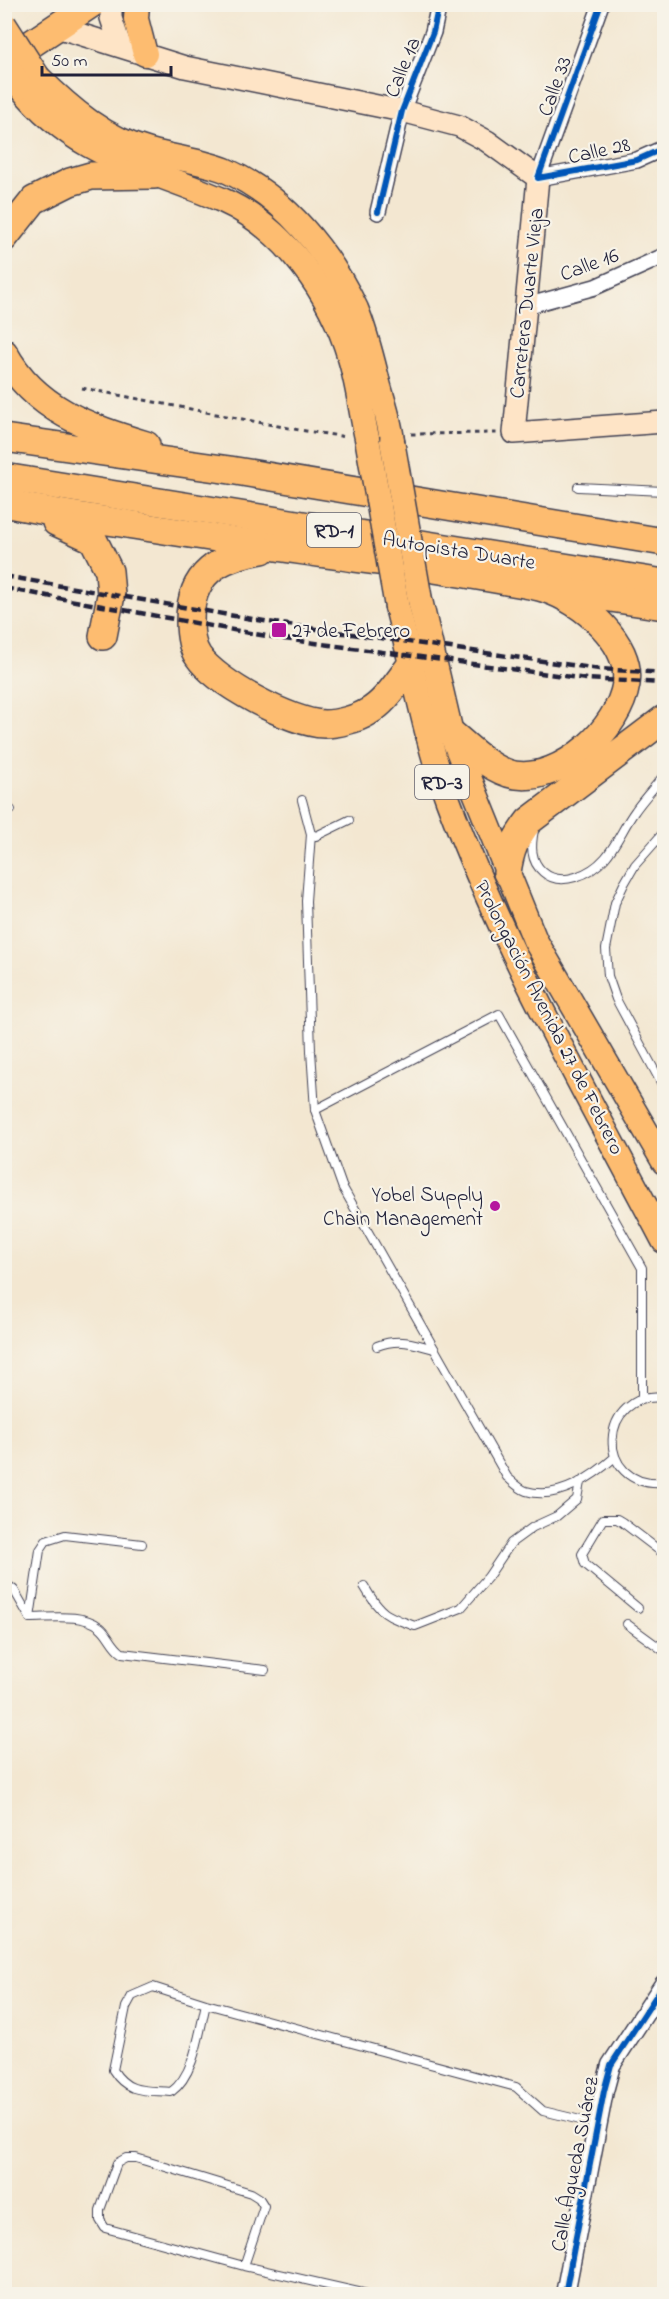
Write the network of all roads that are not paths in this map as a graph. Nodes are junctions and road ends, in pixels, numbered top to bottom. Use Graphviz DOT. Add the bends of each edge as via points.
graph roads {
  1 [pos="91,4"];
  2 [pos="111,4"];
  3 [pos="137,4"];
  4 [pos="439,4"];
  5 [pos="601,4"];
  6 [pos="4,24"];
  7 [pos="57,27"];
  8 [pos="120,45"];
  9 [pos="145,54"];
  10 [pos="4,62"];
  11 [pos="29,81"];
  12 [pos="402,111"];
  13 [pos="664,148"];
  14 [pos="154,175"];
  15 [pos="538,178"];
  16 [pos="378,212"];
  17 [pos="4,238"];
  18 [pos="664,256"];
  19 [pos="526,306"];
  20 [pos="4,353"];
  21 [pos="664,422"];
  22 [pos="4,438"];
  23 [pos="230,470"];
  24 [pos="4,477"];
  25 [pos="578,487"];
  26 [pos="664,491"];
  27 [pos="15,505"];
  28 [pos="664,542"];
  29 [pos="279,548"];
  30 [pos="664,582"];
  31 [pos="547,589"];
  32 [pos="664,606"];
  33 [pos="415,631"];
  34 [pos="103,636"];
  35 [pos="411,665"];
  36 [pos="664,719"];
  37 [pos="450,732"];
  38 [pos="664,775"];
  39 [pos="302,800"];
  40 [pos="541,811"];
  41 [pos="349,820"];
  42 [pos="664,832"];
  43 [pos="311,834"];
  44 [pos="507,873"];
  45 [pos="664,1088"];
  46 [pos="315,1110"];
  47 [pos="639,1121"];
  48 [pos="610,1138"];
  49 [pos="664,1158"];
  50 [pos="664,1241"];
  51 [pos="377,1346"];
  52 [pos="434,1349"];
  53 [pos="664,1398"];
  54 [pos="642,1399"];
  55 [pos="615,1457"];
  56 [pos="580,1482"];
  57 [pos="664,1483"];
  58 [pos="142,1544"];
  59 [pos="664,1554"];
  60 [pos="4,1582"];
  61 [pos="364,1586"];
  62 [pos="638,1608"];
  63 [pos="30,1618"];
  64 [pos="627,1624"];
  65 [pos="664,1651"];
  66 [pos="265,1670"];
  67 [pos="664,1984"];
  68 [pos="206,2004"];
  69 [pos="599,2125"];
  70 [pos="244,2266"];
  71 [pos="367,2295"];
  72 [pos="565,2295"];
  1 -- 7 [label="highway"];
  2 -- 8 [label="main road" via="111,18"];
  3 -- 9 [label="main road" via="136,19"];
  4 -- 12 [label="street, Calle 1a" via="434,32"];
  5 -- 15 [label="street, Calle 33"];
  6 -- 11 [label="main road, bridge"];
  7 -- 8 [label="main road, Carretera Duarte Vieja"];
  7 -- 10 [label="highway"];
  8 -- 9 [label="main road, Carretera Duarte Vieja"];
  9 -- 12 [label="main road, Carretera Duarte Vieja" via="244,80"];
  10 -- 11 [label="main road, bridge"];
  11 -- 14 [label="main road, Prolongación Avenida 27 de Febrero" via="50,119 97,151"];
  11 -- 33 [label="main road, Prolongación Avenida 27 de Febrero / RD-3, bridge" via="99,130 146,150 224,170 264,192 303,228 336,271 356,311 392,437 420,600"];
  12 -- 15 [label="main road, Carretera Duarte Vieja" via="459,126 488,141"];
  12 -- 16 [label="street, Calle 1a"];
  13 -- 15 [label="street, Calle 28" via="637,160"];
  14 -- 17 [label="highway" via="91,176 61,186 34,200"];
  14 -- 33 [label="main road, Prolongación Avenida 27 de Febrero / RD-3, bridge" via="222,200 258,221 286,245 314,282 336,321 350,358 361,436 397,607"];
  15 -- 19 [label="main road, Carretera Duarte Vieja"];
  18 -- 19 [label="street, Calle 16" via="595,287"];
  19 -- 21 [label="main road, Carretera Duarte Vieja" via="514,433"];
  20 -- 23 [label="highway" via="27,385 73,419"];
  22 -- 23 [label="highway, Autopista Duarte / RD-1"];
  23 -- 28 [label="highway, Autopista Duarte / RD-1"];
  24 -- 30 [label="highway, Autopista Duarte / RD-1"];
  25 -- 26 [label="lane"];
  27 -- 29 [label="highway"];
  27 -- 34 [label="highway" via="93,539 109,571 111,595"];
  29 -- 31 [label="highway" via="452,571"];
  29 -- 35 [label="highway" via="238,554 221,561 193,590 190,635 196,654 210,670 290,716 324,724 368,713"];
  31 -- 32 [label="highway"];
  31 -- 37 [label="highway" via="600,622 625,660 627,682 621,706 605,730 576,756 542,774 529,776 500,770"];
  33 -- 35 [label="main road, Prolongación Avenida 27 de Febrero / RD-3"];
  33 -- 37 [label="main road, Prolongación Avenida 27 de Febrero / RD-3"];
  35 -- 48 [label="main road, Prolongación Avenida 27 de Febrero / RD-3" via="430,748 482,885"];
  36 -- 40 [label="highway"];
  37 -- 44 [label="main road, Prolongación Avenida 27 de Febrero / RD-3"];
  38 -- 40 [label="lane" via="634,811 604,860 567,880 549,878 537,867 531,850"];
  39 -- 43 [label="lane"];
  40 -- 44 [label="highway" via="518,836 510,852"];
  41 -- 43 [label="lane" via="316,836"];
  42 -- 45 [label="lane" via="624,884 615,903 606,949 608,976 616,999"];
  43 -- 46 [label="lane" via="306,901"];
  44 -- 47 [label="main road, Prolongación Avenida 27 de Febrero / RD-3" via="535,940"];
  46 -- 52 [label="lane" via="342,1186"];
  46 -- 54 [label="lane" via="499,1014 642,1268"];
  47 -- 48 [label="main road"];
  47 -- 49 [label="main road, Prolongación Avenida 27 de Febrero / RD-3"];
  48 -- 50 [label="main road, Prolongación Avenida 27 de Febrero / RD-3"];
  51 -- 52 [label="lane" via="399,1341"];
  52 -- 56 [label="lane" via="507,1477 524,1490 545,1495"];
  53 -- 54 [label="lane"];
  54 -- 55 [label="lane" via="620,1416 613,1429"];
  55 -- 56 [label="lane"];
  55 -- 57 [label="lane" via="635,1480"];
  56 -- 61 [label="lane" via="577,1499 557,1516 511,1543 461,1608 414,1626 387,1616"];
  58 -- 63 [label="lane" via="65,1535 46,1541 40,1550"];
  59 -- 62 [label="lane" via="617,1519 603,1519 582,1554 585,1564"];
  60 -- 63 [label="lane" via="14,1590"];
  63 -- 66 [label="lane" via="92,1622 102,1628 122,1653"];
  64 -- 65 [label="lane"];
  67 -- 69 [label="street, Calle Águeda Suárez" via="611,2065"];
  68 -- 68 [label="lane" via="153,1988 132,1996 126,2007 113,2070 120,2080 128,2088 171,2092 180,2085 188,2073"];
  68 -- 69 [label="lane" via="516,2087 543,2111"];
  69 -- 72 [label="street, Calle Águeda Suárez"];
  70 -- 70 [label="lane" via="105,2228 100,2210 117,2163 136,2158 259,2198 264,2206"];
  70 -- 71 [label="lane"];
}
